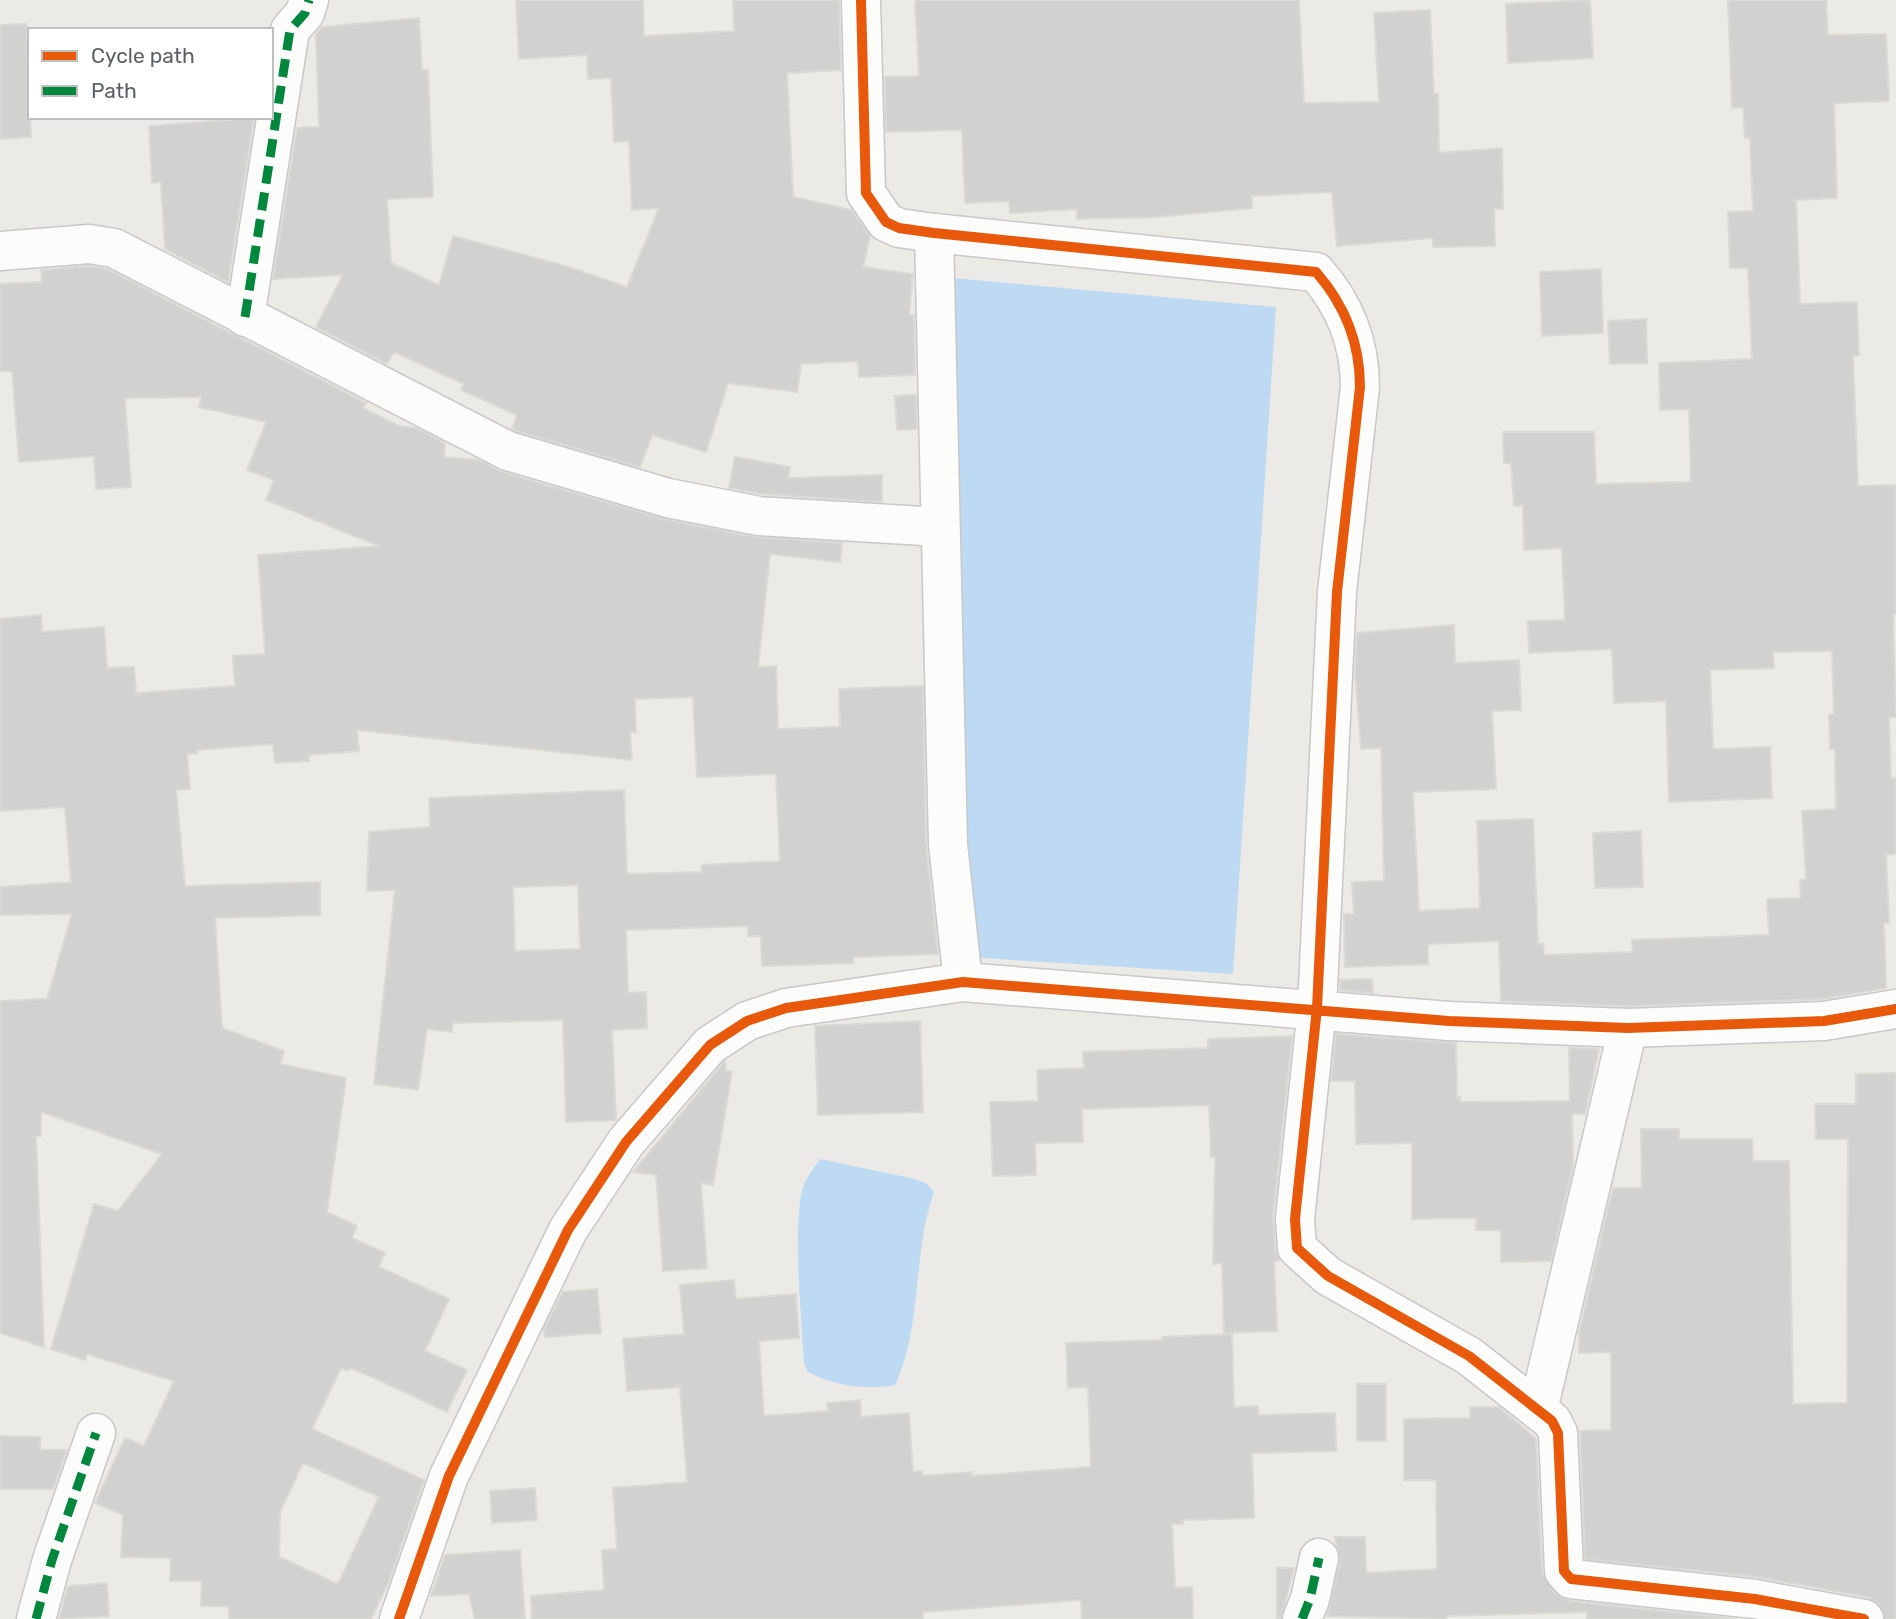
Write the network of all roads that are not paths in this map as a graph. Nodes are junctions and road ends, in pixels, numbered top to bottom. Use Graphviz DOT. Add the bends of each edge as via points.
graph roads {
  1 [pos="309,0"];
  2 [pos="861,0"];
  3 [pos="934,233"];
  4 [pos="0,251"];
  5 [pos="245,317"];
  6 [pos="940,527"];
  7 [pos="963,982"];
  8 [pos="1317,1008"];
  9 [pos="1896,1009"];
  10 [pos="1628,1028"];
  11 [pos="1538,1410"];
  12 [pos="96,1433"];
  13 [pos="1319,1558"];
  14 [pos="36,1619"];
  15 [pos="399,1619"];
  16 [pos="1302,1619"];
  17 [pos="1864,1619"];
  1 -- 5 [label="street" via="305,13 290,30"];
  2 -- 3 [label="street" via="866,193 886,222"];
  3 -- 6 [label="street"];
  3 -- 8 [label="street" via="1316,272 1345,312 1360,359 1360,387 1337,592"];
  4 -- 5 [label="street" via="89,244 114,248"];
  5 -- 6 [label="street" via="508,452 668,498 759,516"];
  6 -- 7 [label="street" via="948,844"];
  7 -- 8 [label="street"];
  7 -- 15 [label="street" via="786,1008 747,1021 710,1045 626,1142 568,1230 449,1476"];
  8 -- 10 [label="street" via="1449,1021"];
  8 -- 11 [label="street" via="1295,1219 1297,1248 1328,1276 1469,1356"];
  9 -- 10 [label="street" via="1824,1021"];
  10 -- 11 [label="street"];
  11 -- 17 [label="street" via="1558,1433 1564,1571 1571,1578 1755,1599"];
  12 -- 14 [label="street"];
  13 -- 16 [label="street"];
}
